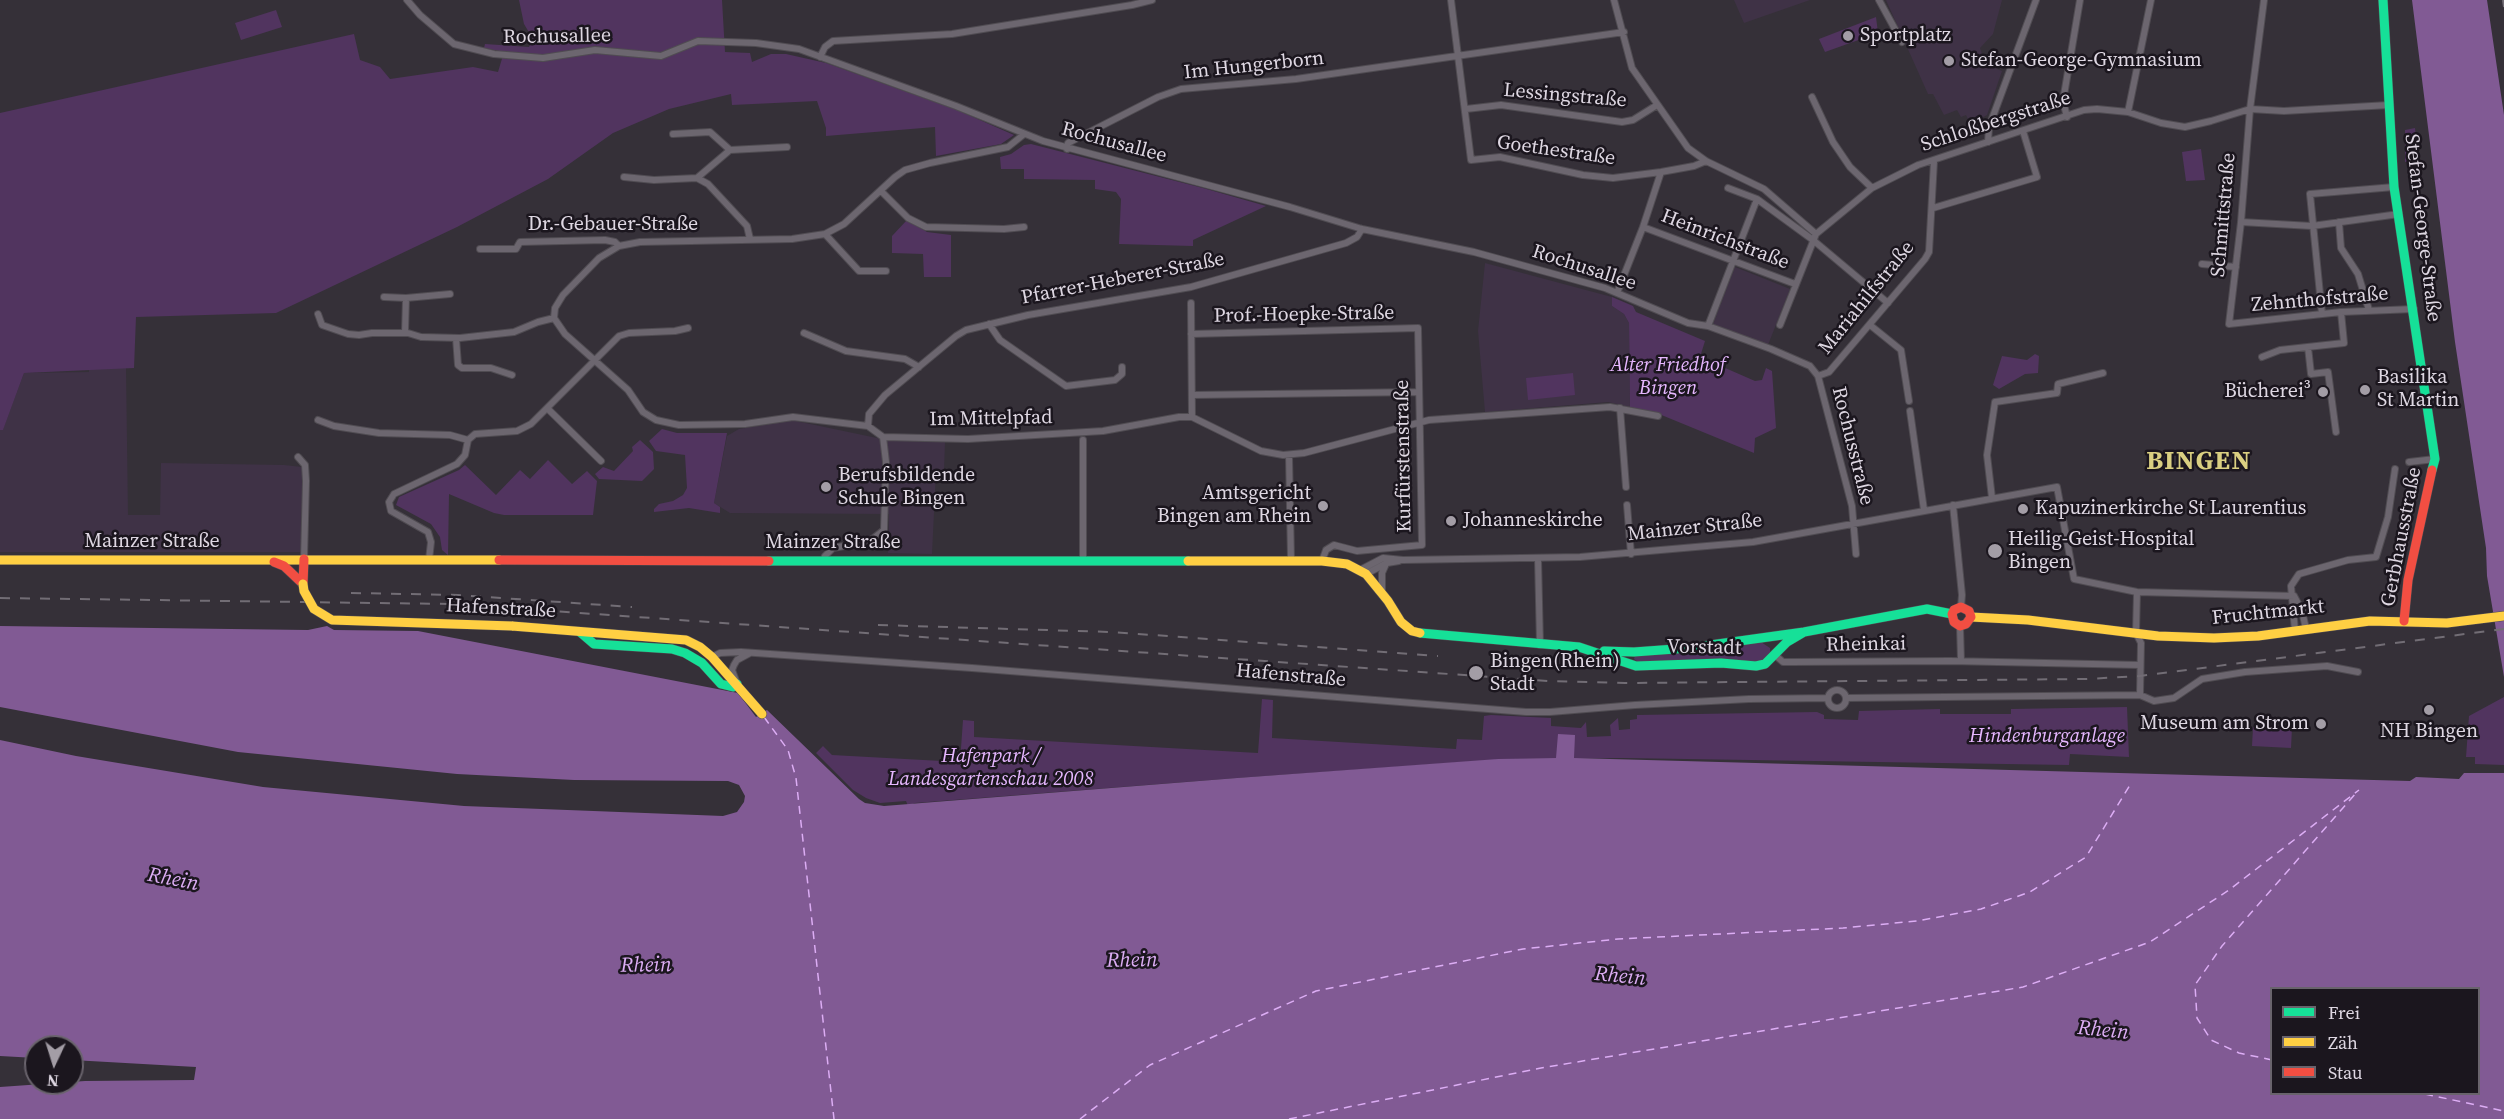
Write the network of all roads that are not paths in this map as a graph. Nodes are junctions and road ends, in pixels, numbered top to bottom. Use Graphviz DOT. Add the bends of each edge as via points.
graph roads {
  1 [pos="407,0"];
  2 [pos="1152,0"];
  3 [pos="1451,0"];
  4 [pos="1614,0"];
  5 [pos="1879,0"];
  6 [pos="2036,0"];
  7 [pos="2079,0"];
  8 [pos="2151,0"];
  9 [pos="2264,0"];
  10 [pos="2384,0"];
  11 [pos="1624,32"];
  12 [pos="1902,42"];
  13 [pos="1459,56"];
  14 [pos="820,57"];
  15 [pos="1812,98"];
  16 [pos="1657,105"];
  17 [pos="2389,105"];
  18 [pos="1466,109"];
  19 [pos="2250,109"];
  20 [pos="2128,112"];
  21 [pos="2067,117"];
  22 [pos="2023,131"];
  23 [pos="673,134"];
  24 [pos="1023,135"];
  25 [pos="1988,142"];
  26 [pos="787,147"];
  27 [pos="1067,149"];
  28 [pos="730,150"];
  29 [pos="1706,161"];
  30 [pos="1934,161"];
  31 [pos="1661,172"];
  32 [pos="624,177"];
  33 [pos="697,178"];
  34 [pos="2394,187"];
  35 [pos="1728,188"];
  36 [pos="1872,188"];
  37 [pos="882,191"];
  38 [pos="1757,199"];
  39 [pos="1933,208"];
  40 [pos="2399,214"];
  41 [pos="2241,222"];
  42 [pos="2339,222"];
  43 [pos="2312,226"];
  44 [pos="1024,227"];
  45 [pos="1643,227"];
  46 [pos="1362,229"];
  47 [pos="825,234"];
  48 [pos="1815,237"];
  49 [pos="750,239"];
  50 [pos="619,246"];
  51 [pos="480,249"];
  52 [pos="1734,261"];
  53 [pos="2202,264"];
  54 [pos="2236,267"];
  55 [pos="886,271"];
  56 [pos="1795,284"];
  57 [pos="1617,293"];
  58 [pos="450,294"];
  59 [pos="384,297"];
  60 [pos="406,298"];
  61 [pos="1191,303"];
  62 [pos="1888,303"];
  63 [pos="2414,309"];
  64 [pos="2369,310"];
  65 [pos="2341,312"];
  66 [pos="318,314"];
  67 [pos="2322,314"];
  68 [pos="554,318"];
  69 [pos="989,324"];
  70 [pos="2229,324"];
  71 [pos="1708,326"];
  72 [pos="1780,326"];
  73 [pos="1870,326"];
  74 [pos="688,328"];
  75 [pos="1418,328"];
  76 [pos="405,333"];
  77 [pos="804,333"];
  78 [pos="1191,334"];
  79 [pos="456,338"];
  80 [pos="2308,347"];
  81 [pos="2262,357"];
  82 [pos="595,362"];
  83 [pos="919,367"];
  84 [pos="1122,367"];
  85 [pos="2103,373"];
  86 [pos="512,375"];
  87 [pos="1818,376"];
  88 [pos="1419,392"];
  89 [pos="1192,395"];
  90 [pos="1909,400"];
  91 [pos="547,408"];
  92 [pos="1620,408"];
  93 [pos="1911,411"];
  94 [pos="1658,416"];
  95 [pos="1192,417"];
  96 [pos="318,420"];
  97 [pos="1420,421"];
  98 [pos="868,426"];
  99 [pos="2336,432"];
  100 [pos="883,437"];
  101 [pos="468,440"];
  102 [pos="1083,440"];
  103 [pos="1289,455"];
  104 [pos="298,457"];
  105 [pos="2435,459"];
  106 [pos="601,461"];
  107 [pos="2409,462"];
  108 [pos="2395,469"];
  109 [pos="1626,487"];
  110 [pos="1992,498"];
  111 [pos="1627,505"];
  112 [pos="1953,505"];
  113 [pos="1924,510"];
  114 [pos="1852,524"];
  115 [pos="1631,554"];
  116 [pos="1856,554"];
  117 [pos="1538,558"];
  118 [pos="304,559"];
  119 [pos="0,560"];
  120 [pos="270,560"];
  121 [pos="429,560"];
  122 [pos="1083,560"];
  123 [pos="1291,560"];
  124 [pos="1403,560"];
  125 [pos="823,561"];
  126 [pos="1322,561"];
  127 [pos="1387,563"];
  128 [pos="1364,572"];
  129 [pos="303,584"];
  130 [pos="2137,592"];
  131 [pos="1382,593"];
  132 [pos="2294,596"];
  133 [pos="1961,607"];
  134 [pos="1952,614"];
  135 [pos="2504,616"];
  136 [pos="1971,617"];
  137 [pos="2404,621"];
  138 [pos="1960,626"];
  139 [pos="2306,629"];
  140 [pos="2295,631"];
  141 [pos="580,632"];
  142 [pos="1804,632"];
  143 [pos="2136,633"];
  144 [pos="1761,637"];
  145 [pos="1540,645"];
  146 [pos="1594,651"];
  147 [pos="1634,652"];
  148 [pos="751,653"];
  149 [pos="1775,655"];
  150 [pos="712,657"];
  151 [pos="1961,661"];
  152 [pos="2140,665"];
  153 [pos="1636,666"];
  154 [pos="2358,672"];
  155 [pos="737,684"];
  156 [pos="2140,695"];
  157 [pos="1828,698"];
  158 [pos="1846,698"];
  159 [pos="762,714"];
  1 -- 14 [label="street, Rochusallee" via="454,44 494,54 543,58 595,50 661,56 698,41 756,43 800,49"];
  2 -- 14 [label="street" via="952,34 833,41"];
  3 -- 13 [label="street"];
  4 -- 11 [label="street"];
  5 -- 12 [label="street"];
  6 -- 25 [label="street" via="1989,127"];
  7 -- 21 [label="street" via="2063,101"];
  8 -- 20 [label="street"];
  9 -- 19 [label="street, Schmittstraße"];
  10 -- 17 [label="main road, Stefan-George-Straße"];
  11 -- 13 [label="street"];
  11 -- 16 [label="street" via="1632,68"];
  13 -- 18 [label="street"];
  13 -- 27 [label="street, Im Hungerborn" via="1296,79 1181,89 1068,143"];
  14 -- 24 [label="street, Rochusallee" via="956,106"];
  15 -- 36 [label="street" via="1833,142 1850,167"];
  16 -- 18 [label="street, Lessingstraße" via="1633,120 1622,122 1501,105"];
  16 -- 29 [label="street" via="1688,148"];
  17 -- 19 [label="street, Schloßbergstraße"];
  17 -- 34 [label="main road, Stefan-George-Straße"];
  18 -- 31 [label="street, Goethestraße" via="1472,160 1500,157 1613,178"];
  19 -- 20 [label="street, Schloßbergstraße" via="2185,127"];
  19 -- 41 [label="street, Schmittstraße"];
  20 -- 21 [label="street, Schloßbergstraße" via="2084,110"];
  21 -- 22 [label="street, Schloßbergstraße"];
  22 -- 25 [label="street, Schloßbergstraße"];
  22 -- 39 [label="street" via="2037,177"];
  23 -- 28 [label="street" via="710,132"];
  24 -- 27 [label="street, Rochusallee"];
  24 -- 37 [label="street, Dr.-Gebauer-Straße" via="1008,147 912,167"];
  25 -- 30 [label="street, Schloßbergstraße"];
  26 -- 28 [label="street"];
  27 -- 46 [label="street, Rochusallee"];
  28 -- 33 [label="street"];
  29 -- 31 [label="street, Goethestraße"];
  29 -- 48 [label="street" via="1764,189"];
  30 -- 36 [label="street, Schloßbergstraße"];
  30 -- 39 [label="street, Mariahilfstraße"];
  31 -- 45 [label="street"];
  32 -- 33 [label="street"];
  33 -- 49 [label="street, Dr.-Gebauer-Straße" via="708,184 747,226"];
  34 -- 40 [label="main road, Stefan-George-Straße"];
  34 -- 43 [label="street" via="2310,194"];
  35 -- 38 [label="street"];
  36 -- 48 [label="street, Schloßbergstraße"];
  37 -- 44 [label="street" via="908,218 926,226"];
  37 -- 47 [label="street, Dr.-Gebauer-Straße" via="844,224"];
  38 -- 48 [label="street"];
  38 -- 52 [label="street"];
  39 -- 62 [label="street, Mariahilfstraße" via="1929,252"];
  40 -- 42 [label="street"];
  40 -- 63 [label="main road, Stefan-George-Straße"];
  41 -- 43 [label="street"];
  41 -- 54 [label="street, Schmittstraße"];
  42 -- 43 [label="street"];
  42 -- 64 [label="street" via="2341,248 2358,274"];
  43 -- 67 [label="street"];
  45 -- 52 [label="street, Heinrichstraße"];
  45 -- 57 [label="street"];
  46 -- 57 [label="street, Rochusallee" via="1474,252"];
  46 -- 69 [label="street, Pfarrer-Heberer-Straße" via="1346,243 1191,286"];
  47 -- 49 [label="street, Dr.-Gebauer-Straße"];
  47 -- 55 [label="street" via="859,271"];
  48 -- 56 [label="street"];
  48 -- 62 [label="street"];
  49 -- 50 [label="street, Dr.-Gebauer-Straße"];
  50 -- 51 [label="street, Dr.-Gebauer-Straße" via="596,240 520,242 516,249"];
  50 -- 68 [label="street" via="599,258 563,295"];
  52 -- 56 [label="street, Heinrichstraße"];
  52 -- 71 [label="street"];
  53 -- 54 [label="street"];
  54 -- 70 [label="street, Schmittstraße"];
  56 -- 72 [label="street"];
  57 -- 71 [label="street, Rochusallee" via="1688,323"];
  58 -- 60 [label="street"];
  59 -- 60 [label="street"];
  60 -- 76 [label="street"];
  61 -- 78 [label="street"];
  62 -- 73 [label="street, Mariahilfstraße"];
  63 -- 64 [label="street, Zehnthofstraße"];
  63 -- 105 [label="main road, Stefan-George-Straße"];
  64 -- 65 [label="street, Zehnthofstraße"];
  65 -- 67 [label="street, Zehnthofstraße"];
  65 -- 80 [label="street" via="2344,343"];
  66 -- 76 [label="street" via="322,325 348,334"];
  67 -- 70 [label="street, Zehnthofstraße"];
  68 -- 79 [label="street" via="514,332"];
  68 -- 82 [label="street"];
  69 -- 83 [label="street, Pfarrer-Heberer-Straße" via="962,332"];
  69 -- 84 [label="street" via="1000,340 1066,386 1115,380 1122,374"];
  71 -- 87 [label="street, Rochusallee" via="1805,363"];
  73 -- 87 [label="street, Mariahilfstraße" via="1828,372"];
  73 -- 90 [label="street" via="1901,350"];
  74 -- 82 [label="street" via="619,336"];
  75 -- 78 [label="street, Prof.-Hoepke-Straße"];
  75 -- 88 [label="street, Kurfürstenstraße"];
  76 -- 79 [label="street"];
  77 -- 83 [label="street" via="846,351 905,359"];
  78 -- 89 [label="street"];
  79 -- 86 [label="street" via="458,365 462,368 491,368"];
  80 -- 81 [label="street" via="2280,350"];
  80 -- 99 [label="street" via="2311,374 2328,372"];
  82 -- 91 [label="street"];
  82 -- 98 [label="street" via="628,390 643,412 663,422 727,425 793,417"];
  83 -- 98 [label="street, Pfarrer-Heberer-Straße" via="872,409"];
  85 -- 110 [label="street" via="2058,384 2057,393 1995,402 1988,455"];
  87 -- 114 [label="street, Rochusstraße" via="1852,506"];
  88 -- 89 [label="street"];
  88 -- 97 [label="street, Kurfürstenstraße"];
  89 -- 95 [label="street"];
  91 -- 101 [label="street" via="522,429 475,434"];
  91 -- 106 [label="street"];
  92 -- 94 [label="street"];
  92 -- 97 [label="street"];
  92 -- 109 [label="street"];
  93 -- 113 [label="street"];
  95 -- 100 [label="street, Im Mittelpfad" via="1107,431 1008,438"];
  95 -- 103 [label="street" via="1261,451"];
  96 -- 101 [label="street" via="379,433 450,435"];
  97 -- 103 [label="street"];
  97 -- 126 [label="street, Kurfürstenstraße" via="1422,545 1357,551 1334,545 1326,550"];
  98 -- 100 [label="street"];
  100 -- 125 [label="street" via="884,531 870,541 832,548"];
  101 -- 121 [label="street" via="465,455 457,464 390,498 389,507 394,514 428,532"];
  102 -- 122 [label="street"];
  103 -- 123 [label="street"];
  104 -- 118 [label="street" via="305,465 306,481"];
  105 -- 107 [label="street"];
  105 -- 137 [label="main road, Gerbhausstraße" via="2408,580"];
  108 -- 132 [label="street" via="2376,557 2348,560 2299,574 2292,582"];
  110 -- 112 [label="street, Mainzer Straße"];
  110 -- 130 [label="street, Mainzer Straße" via="2057,487 2074,579"];
  111 -- 115 [label="street"];
  112 -- 113 [label="street, Mainzer Straße"];
  112 -- 133 [label="street"];
  113 -- 114 [label="street, Mainzer Straße"];
  114 -- 115 [label="street, Mainzer Straße" via="1753,542"];
  114 -- 116 [label="street, Rochusstraße"];
  115 -- 117 [label="street, Mainzer Straße"];
  117 -- 124 [label="street, Mainzer Straße"];
  117 -- 145 [label="street"];
  118 -- 120 [label="main road, Mainzer Straße"];
  118 -- 121 [label="main road, Mainzer Straße"];
  118 -- 129 [label="main road, Hafenstraße"];
  119 -- 120 [label="main road, Mainzer Straße"];
  120 -- 129 [label="main road, Hafenstraße" via="284,566"];
  121 -- 125 [label="main road, Mainzer Straße"];
  122 -- 123 [label="main road, Mainzer Straße"];
  122 -- 125 [label="main road, Mainzer Straße"];
  123 -- 126 [label="main road, Mainzer Straße"];
  124 -- 127 [label="street, Mainzer Straße"];
  124 -- 128 [label="street, Mainzer Straße" via="1383,558"];
  126 -- 128 [label="main road, Mainzer Straße" via="1347,564"];
  127 -- 128 [label="street, Mainzer Straße"];
  127 -- 131 [label="street" via="1382,573"];
  128 -- 131 [label="main road, Vorstadt"];
  129 -- 141 [label="main road, Hafenstraße, bridge" via="314,609 332,620"];
  130 -- 132 [label="street"];
  130 -- 143 [label="street"];
  131 -- 145 [label="main road, Vorstadt" via="1401,622 1412,631"];
  132 -- 139 [label="street"];
  132 -- 140 [label="street"];
  133 -- 134 [label="main road"];
  133 -- 136 [label="main road"];
  134 -- 138 [label="main road"];
  134 -- 142 [label="main road, Vorstadt" via="1927,609"];
  135 -- 137 [label="main road, Fruchtmarkt" via="2447,623"];
  136 -- 138 [label="main road"];
  136 -- 143 [label="main road"];
  137 -- 139 [label="main road, Fruchtmarkt" via="2362,621"];
  138 -- 151 [label="street"];
  139 -- 140 [label="main road, Fruchtmarkt"];
  140 -- 143 [label="main road, Fruchtmarkt" via="2214,638"];
  141 -- 150 [label="main road, Hafenstraße" via="677,639 694,643"];
  141 -- 155 [label="main road" via="594,644 685,652 702,663 721,684"];
  142 -- 144 [label="main road, Vorstadt"];
  142 -- 149 [label="main road, Vorstadt" via="1786,642"];
  143 -- 152 [label="street"];
  144 -- 147 [label="main road, Vorstadt"];
  144 -- 149 [label="main road" via="1775,645"];
  145 -- 146 [label="main road, Vorstadt"];
  146 -- 147 [label="main road, Vorstadt"];
  146 -- 153 [label="main road, Vorstadt"];
  147 -- 153 [label="main road" via="1631,657"];
  148 -- 150 [label="street, Hafenstraße" via="720,653"];
  148 -- 155 [label="street" via="734,665"];
  148 -- 157 [label="street, Hafenstraße" via="1526,712"];
  149 -- 151 [label="street, Rheinkai" via="1791,663"];
  149 -- 153 [label="main road, Vorstadt" via="1756,666"];
  150 -- 155 [label="main road, Hafenstraße"];
  151 -- 152 [label="street, Rheinkai"];
  152 -- 156 [label="street"];
  154 -- 156 [label="street" via="2327,666 2262,669 2202,679 2168,699 2154,701"];
  155 -- 159 [label="main road, Hafenstraße"];
  156 -- 158 [label="street"];
  157 -- 158 [label="street, Hafenstraße" via="1835,690"];
  157 -- 158 [label="street, Hafenstraße" via="1836,708 1844,705"];
}
